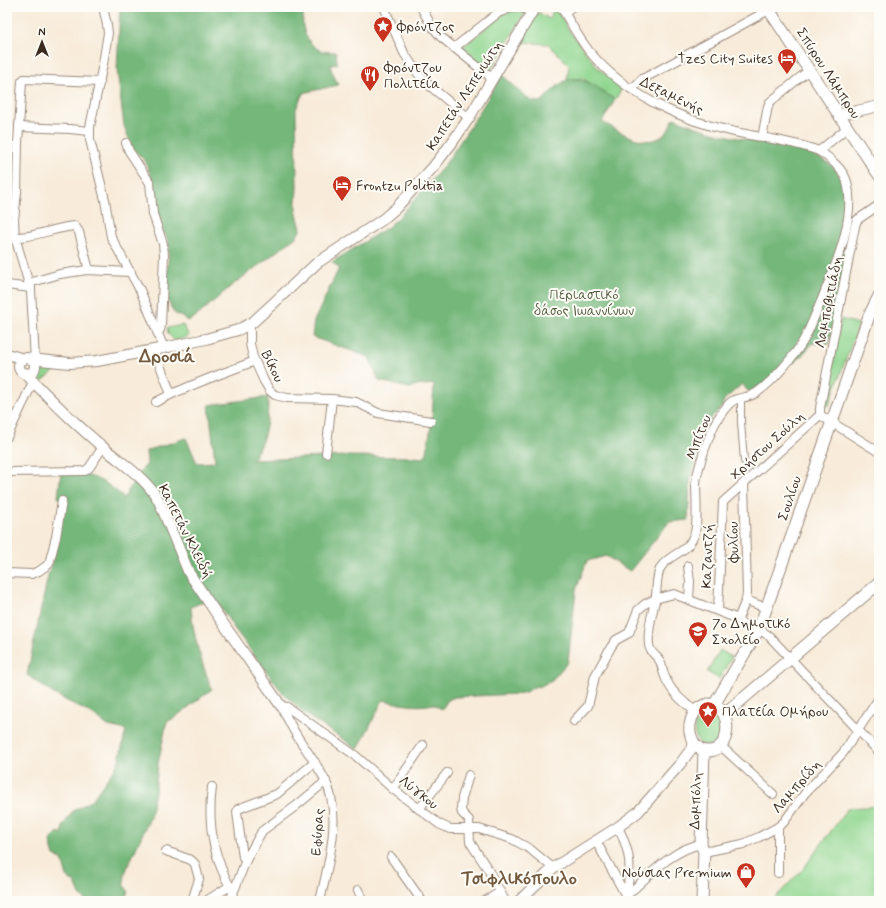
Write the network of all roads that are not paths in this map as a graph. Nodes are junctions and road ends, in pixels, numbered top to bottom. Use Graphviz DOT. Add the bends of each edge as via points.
graph roads {
  1 [pos="102,7"];
  2 [pos="384,7"];
  3 [pos="421,7"];
  4 [pos="513,7"];
  5 [pos="522,7"];
  6 [pos="572,7"];
  7 [pos="772,8"];
  8 [pos="563,9"];
  9 [pos="533,10"];
  10 [pos="454,48"];
  11 [pos="809,70"];
  12 [pos="493,79"];
  13 [pos="100,82"];
  14 [pos="632,89"];
  15 [pos="874,107"];
  16 [pos="839,115"];
  17 [pos="469,118"];
  18 [pos="19,127"];
  19 [pos="847,128"];
  20 [pos="90,131"];
  21 [pos="762,138"];
  22 [pos="126,143"];
  23 [pos="819,151"];
  24 [pos="879,175"];
  25 [pos="879,205"];
  26 [pos="11,237"];
  27 [pos="89,270"];
  28 [pos="131,272"];
  29 [pos="7,285"];
  30 [pos="30,285"];
  31 [pos="879,296"];
  32 [pos="250,324"];
  33 [pos="157,332"];
  34 [pos="164,348"];
  35 [pos="154,350"];
  36 [pos="7,354"];
  37 [pos="7,360"];
  38 [pos="255,361"];
  39 [pos="30,364"];
  40 [pos="33,382"];
  41 [pos="171,394"];
  42 [pos="741,398"];
  43 [pos="332,399"];
  44 [pos="156,402"];
  45 [pos="820,415"];
  46 [pos="431,421"];
  47 [pos="832,422"];
  48 [pos="7,437"];
  49 [pos="103,447"];
  50 [pos="879,452"];
  51 [pos="326,453"];
  52 [pos="744,462"];
  53 [pos="7,472"];
  54 [pos="744,483"];
  55 [pos="62,501"];
  56 [pos="722,504"];
  57 [pos="688,566"];
  58 [pos="7,573"];
  59 [pos="878,585"];
  60 [pos="655,599"];
  61 [pos="689,599"];
  62 [pos="746,600"];
  63 [pos="766,608"];
  64 [pos="718,610"];
  65 [pos="741,622"];
  66 [pos="758,629"];
  67 [pos="789,659"];
  68 [pos="878,703"];
  69 [pos="714,705"];
  70 [pos="282,706"];
  71 [pos="695,711"];
  72 [pos="725,714"];
  73 [pos="574,720"];
  74 [pos="858,731"];
  75 [pos="422,745"];
  76 [pos="708,748"];
  77 [pos="879,752"];
  78 [pos="314,762"];
  79 [pos="446,773"];
  80 [pos="469,775"];
  81 [pos="326,781"];
  82 [pos="212,787"];
  83 [pos="393,789"];
  84 [pos="773,794"];
  85 [pos="418,809"];
  86 [pos="618,827"];
  87 [pos="778,827"];
  88 [pos="469,828"];
  89 [pos="596,841"];
  90 [pos="702,848"];
  91 [pos="166,850"];
  92 [pos="391,857"];
  93 [pos="246,860"];
  94 [pos="553,868"];
  95 [pos="778,873"];
  96 [pos="232,889"];
  97 [pos="358,890"];
  98 [pos="500,892"];
  99 [pos="624,898"];
  100 [pos="192,901"];
  101 [pos="206,901"];
  102 [pos="230,901"];
  103 [pos="320,901"];
  104 [pos="363,901"];
  105 [pos="422,901"];
  106 [pos="485,901"];
  107 [pos="506,901"];
  108 [pos="518,901"];
  109 [pos="702,901"];
  1 -- 13 [label="street" via="108,34"];
  2 -- 17 [label="street" via="404,53 418,75"];
  3 -- 10 [label="street" via="434,29"];
  4 -- 10 [label="street" via="498,13"];
  5 -- 9 [label="street"];
  6 -- 8 [label="street"];
  7 -- 11 [label="main road, Σπύρου Λάμπρου"];
  7 -- 14 [label="street" via="645,77"];
  8 -- 14 [label="street, Δεξαμενής" via="590,52"];
  9 -- 12 [label="street, Καπετάν Λεπενιώτη"];
  10 -- 12 [label="street"];
  11 -- 16 [label="main road, Σπύρου Λάμπρου"];
  11 -- 21 [label="street" via="770,102"];
  12 -- 17 [label="street, Καπετάν Λεπενιώτη"];
  13 -- 18 [label="street" via="24,79"];
  13 -- 20 [label="street"];
  14 -- 21 [label="street, Δεξαμενής" via="689,120"];
  15 -- 16 [label="street"];
  15 -- 19 [label="street" via="856,115"];
  16 -- 19 [label="main road, Σπύρου Λάμπρου"];
  17 -- 32 [label="street, Καπετάν Λεπενιώτη" via="434,166 386,217 317,263"];
  18 -- 20 [label="street"];
  18 -- 26 [label="street" via="17,192"];
  19 -- 23 [label="street"];
  19 -- 24 [label="main road, Σπύρου Λάμπρου"];
  20 -- 28 [label="street" via="111,237"];
  21 -- 23 [label="street, Δεξαμενής"];
  22 -- 33 [label="street" via="150,183 153,214 163,244 163,298 161,326"];
  23 -- 42 [label="street, Μπίτου" via="838,167 847,180 849,203 843,240 810,327 796,353 763,388"];
  25 -- 45 [label="street, Λαμποβιτιάδη" via="858,220 855,226"];
  26 -- 27 [label="street" via="75,226"];
  26 -- 30 [label="street"];
  27 -- 28 [label="street"];
  27 -- 30 [label="street" via="60,274"];
  28 -- 33 [label="street"];
  29 -- 30 [label="street"];
  30 -- 39 [label="street" via="33,310"];
  31 -- 47 [label="main road, Σουλίου"];
  32 -- 34 [label="street, Καπετάν Λεπενιώτη" via="223,334"];
  32 -- 38 [label="street, Βίκου" via="250,344"];
  33 -- 34 [label="street"];
  34 -- 35 [label="street, Καπετάν Λεπενιώτη"];
  35 -- 39 [label="street, Καπετάν Λεπενιώτη" via="82,363"];
  35 -- 41 [label="street"];
  36 -- 39 [label="street, Καπετάν Λεπενιώτη"];
  37 -- 39 [label="street, Καπετάν Κλειδή"];
  38 -- 41 [label="street"];
  38 -- 43 [label="street, Βίκου" via="273,394 287,398"];
  39 -- 40 [label="street, Καπετάν Κλειδή"];
  40 -- 48 [label="street"];
  40 -- 49 [label="street, Καπετάν Κλειδή"];
  41 -- 44 [label="street"];
  42 -- 52 [label="street"];
  42 -- 60 [label="street, Μπίτου" via="730,403 713,429 697,477 694,534 686,549 667,560 661,568"];
  43 -- 46 [label="street" via="359,402 382,414"];
  43 -- 51 [label="street"];
  45 -- 47 [label="street, Χρήστου Σούλη"];
  45 -- 54 [label="street, Χρήστου Σούλη"];
  47 -- 50 [label="street, Χρήστου Σούλη"];
  47 -- 63 [label="main road, Σουλίου"];
  49 -- 53 [label="street" via="85,471"];
  49 -- 70 [label="street, Καπετάν Κλειδή" via="152,490 189,573"];
  54 -- 56 [label="street, Χρήστου Σούλη"];
  54 -- 62 [label="street, Φυλίου"];
  55 -- 58 [label="street" via="49,564 32,574"];
  56 -- 64 [label="street, Καζαντζή"];
  57 -- 61 [label="street"];
  59 -- 67 [label="main road"];
  60 -- 61 [label="street" via="674,594"];
  60 -- 71 [label="street, Μπίτου" via="649,634 650,649 659,661 674,692"];
  60 -- 73 [label="street" via="640,608 629,633 615,641 595,676 588,706"];
  61 -- 64 [label="street"];
  62 -- 63 [label="street"];
  62 -- 64 [label="street" via="738,619"];
  63 -- 66 [label="main road, Σουλίου"];
  65 -- 66 [label="street"];
  66 -- 67 [label="street"];
  66 -- 69 [label="main road, Σουλίου"];
  67 -- 72 [label="main road"];
  67 -- 74 [label="street"];
  68 -- 74 [label="street, Λαμπρίδη"];
  69 -- 71 [label="main road" via="704,705"];
  69 -- 72 [label="main road"];
  70 -- 78 [label="street, Εφύρας"];
  70 -- 83 [label="street, Λύγκου" via="334,739"];
  71 -- 76 [label="main road" via="690,729 692,738"];
  72 -- 76 [label="main road" via="724,739"];
  74 -- 77 [label="street"];
  74 -- 87 [label="street, Λαμπρίδη" via="843,753 805,793"];
  75 -- 83 [label="street"];
  76 -- 84 [label="street"];
  76 -- 86 [label="street" via="642,809"];
  76 -- 90 [label="main road, Δομπόλη" via="708,844"];
  78 -- 81 [label="street, Εφύρας"];
  78 -- 93 [label="street" via="281,791 238,809"];
  79 -- 85 [label="street"];
  80 -- 88 [label="street" via="461,809 468,819"];
  81 -- 93 [label="street" via="262,831"];
  81 -- 103 [label="street, Εφύρας" via="332,801 333,822"];
  82 -- 96 [label="street" via="210,802 214,845 224,875"];
  83 -- 85 [label="street, Λύγκου"];
  85 -- 88 [label="street, Λύγκου" via="444,827"];
  86 -- 89 [label="street"];
  86 -- 99 [label="street" via="630,858 629,882"];
  87 -- 90 [label="street, Λαμπρίδη" via="743,844"];
  87 -- 95 [label="street"];
  88 -- 94 [label="street, Λύγκου" via="484,830 519,842"];
  88 -- 98 [label="street" via="471,845"];
  89 -- 94 [label="street"];
  89 -- 99 [label="street"];
  90 -- 99 [label="street, Λαμπρίδη" via="685,849 674,855"];
  90 -- 109 [label="main road, Δομπόλη"];
  91 -- 100 [label="street" via="195,864 199,879"];
  92 -- 105 [label="street"];
  93 -- 96 [label="street"];
  94 -- 108 [label="street"];
  96 -- 101 [label="street"];
  96 -- 102 [label="street"];
  97 -- 104 [label="street"];
  98 -- 106 [label="street"];
  98 -- 107 [label="street"];
}
